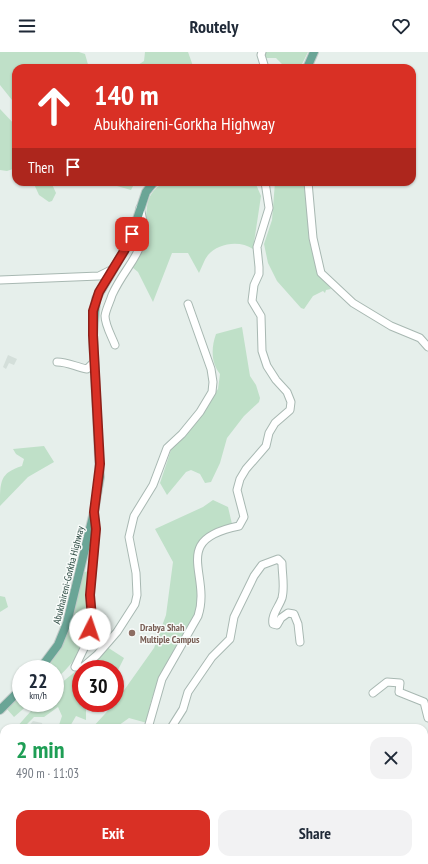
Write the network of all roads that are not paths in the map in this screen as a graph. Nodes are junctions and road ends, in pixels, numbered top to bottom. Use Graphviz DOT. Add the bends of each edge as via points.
graph roads {
  1 [pos="262,52"];
  2 [pos="314,52"];
  3 [pos="264,64"];
  4 [pos="309,64"];
  5 [pos="151,186"];
  6 [pos="265,186"];
  7 [pos="308,186"];
  8 [pos="140,208"];
  9 [pos="113,269"];
  10 [pos="0,280"];
  11 [pos="188,304"];
  12 [pos="115,346"];
  13 [pos="428,347"];
  14 [pos="57,362"];
  15 [pos="94,362"];
  16 [pos="94,512"];
  17 [pos="300,642"];
  18 [pos="47,660"];
  19 [pos="373,693"];
  20 [pos="12,698"];
  21 [pos="0,710"];
  22 [pos="428,718"];
  23 [pos="149,724"];
  24 [pos="174,724"];
  1 -- 3 [label="street"];
  2 -- 4 [label="main road"];
  5 -- 8 [label="main road, Abukhaireni-Gorkha Highway"];
  6 -- 23 [label="street" via="269,208 257,247 259,274 254,285 252,301 261,316 262,351 267,366 287,392 291,402 290,410 275,423 266,446 240,480 237,490 244,517 239,526 213,532 200,545 197,563 201,606 198,616 162,679"];
  7 -- 13 [label="street" via="313,238 321,272 353,303 390,326 420,338"];
  8 -- 9 [label="main road, Abukhaireni-Gorkha Highway" via="132,234"];
  8 -- 12 [label="street" via="144,222 143,242 119,280 105,317"];
  9 -- 10 [label="street" via="99,276"];
  9 -- 15 [label="main road, Abukhaireni-Gorkha Highway" via="96,299 93,311"];
  11 -- 16 [label="street" via="211,369 212,392 200,412 167,448 153,485 134,516 130,537 136,573 135,604 117,632 97,655 83,667 76,667 88,640 92,618 90,595 96,529"];
  14 -- 15 [label="street" via="67,362 78,368 87,369"];
  15 -- 16 [label="main road, Abukhaireni-Gorkha Highway" via="100,464"];
  16 -- 18 [label="main road, Abukhaireni-Gorkha Highway" via="67,623 58,645"];
  17 -- 24 [label="street" via="294,614 288,613 277,625 273,624 271,619 282,598 282,563 278,559 262,565 234,618 230,639 212,657 188,692 183,709"];
  19 -- 22 [label="street" via="387,682 400,683 399,692 424,702"];
  20 -- 21 [label="main road"];
}
